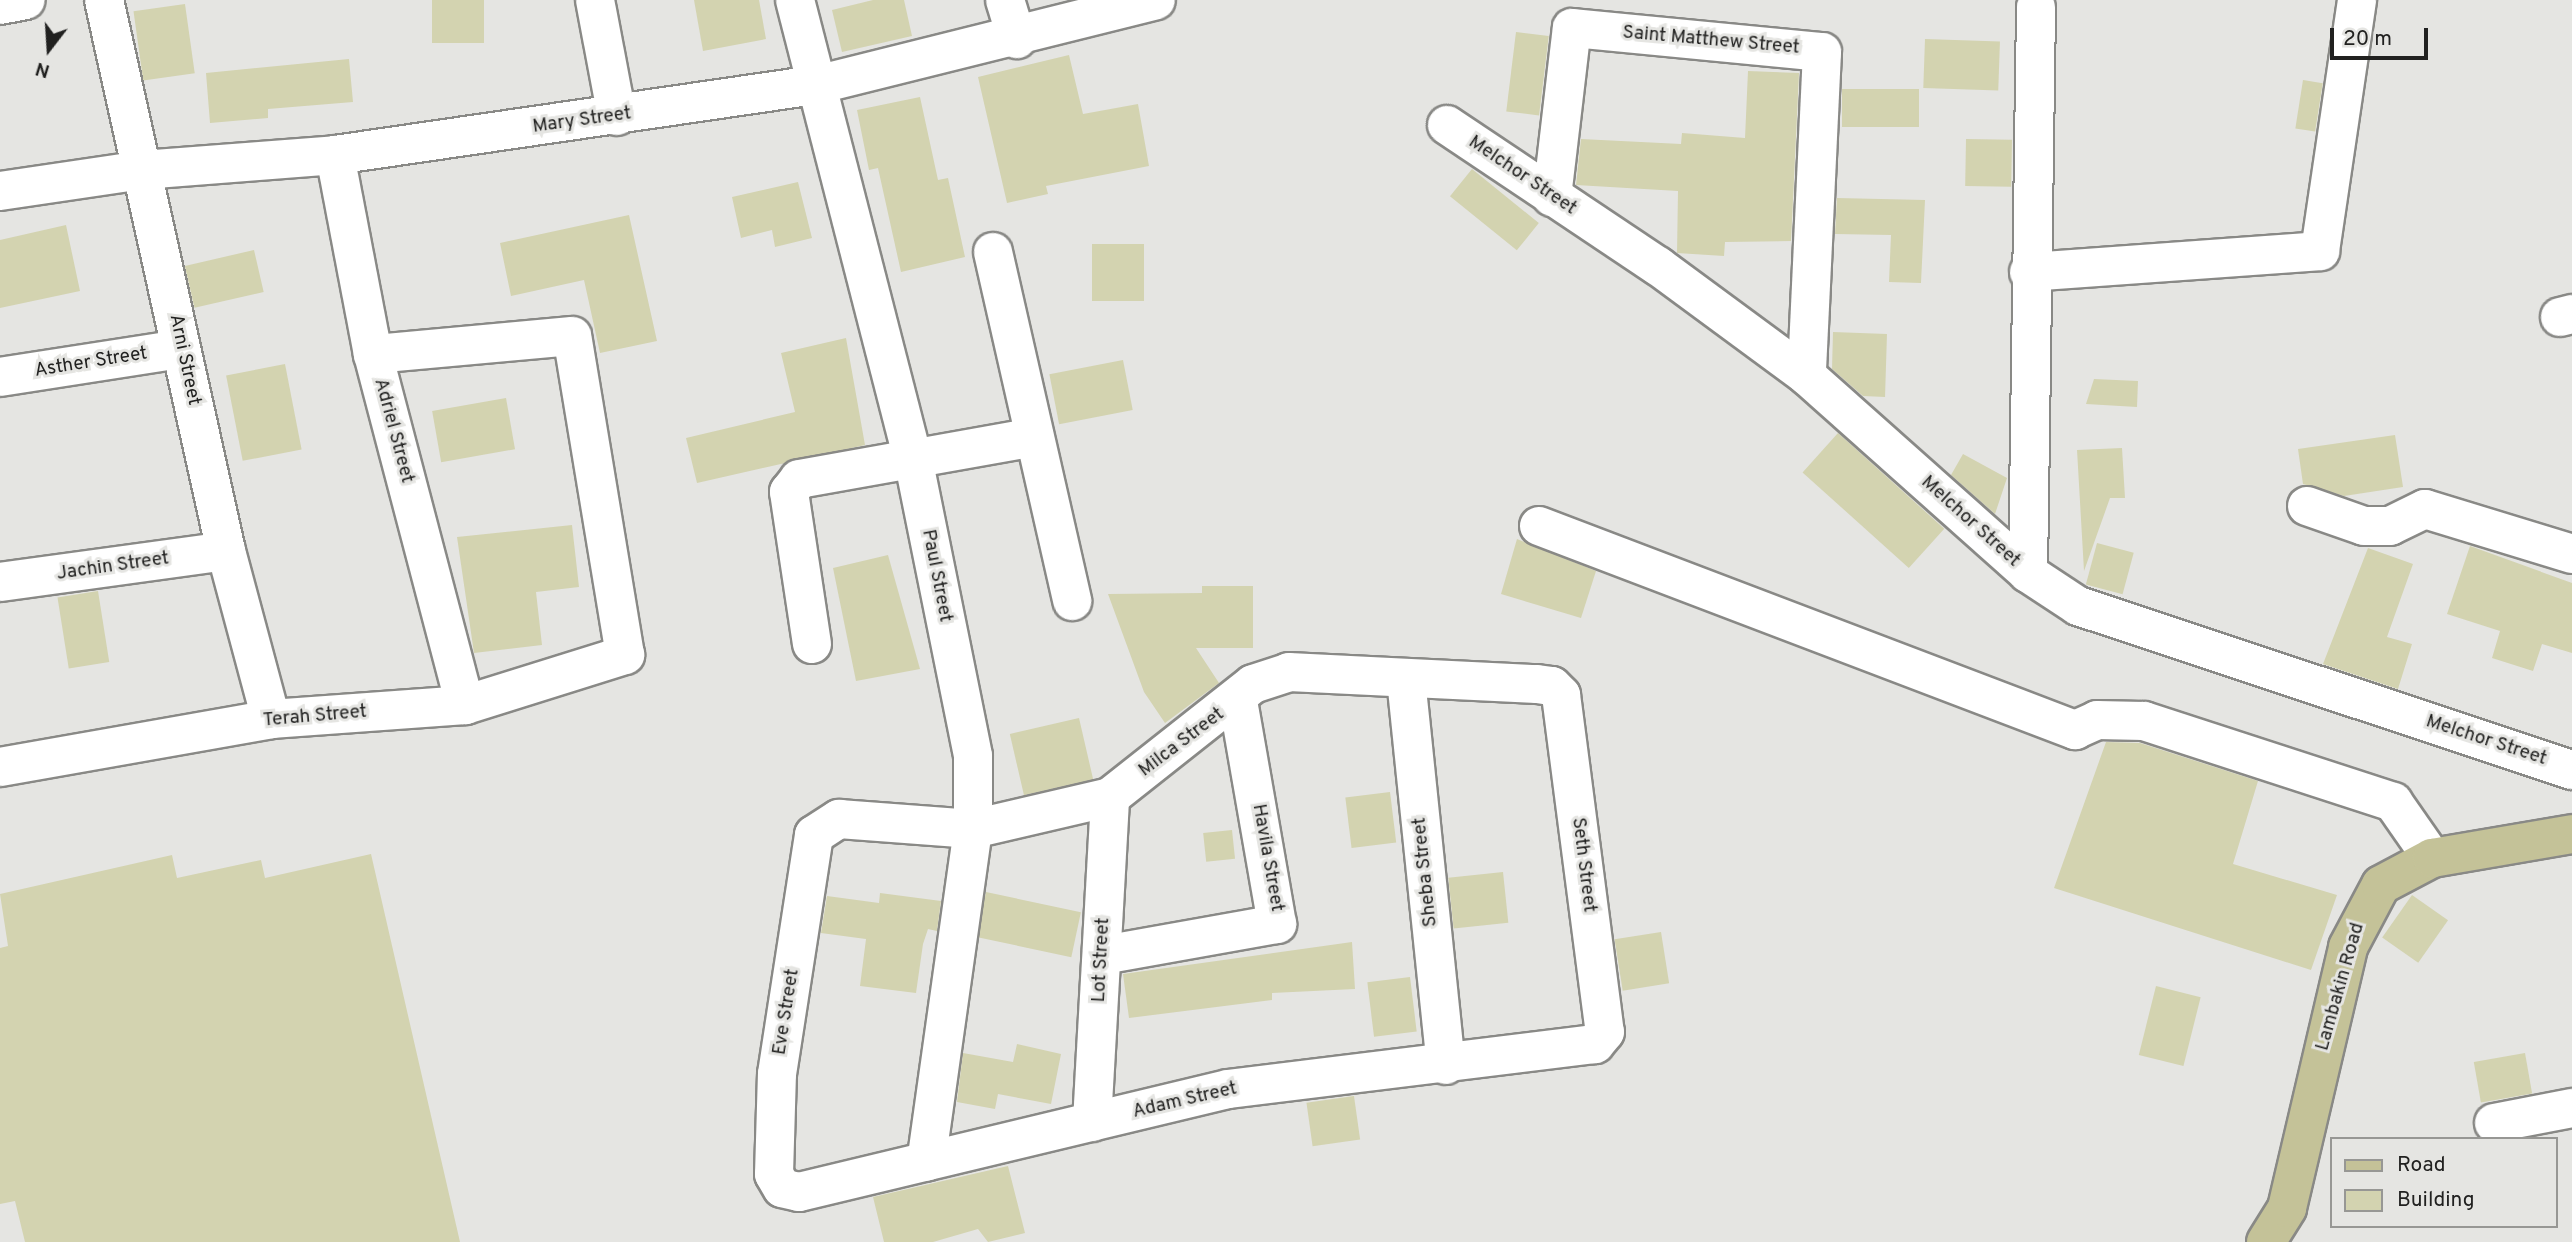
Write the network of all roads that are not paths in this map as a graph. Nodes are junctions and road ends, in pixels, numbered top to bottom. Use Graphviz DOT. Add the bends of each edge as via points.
graph roads {
  1 [pos="26,0"];
  2 [pos="104,0"];
  3 [pos="595,0"];
  4 [pos="795,0"];
  5 [pos="1006,0"];
  6 [pos="1156,0"];
  7 [pos="2357,0"];
  8 [pos="0,5"];
  9 [pos="2036,8"];
  10 [pos="1017,39"];
  11 [pos="820,84"];
  12 [pos="617,116"];
  13 [pos="1447,125"];
  14 [pos="335,155"];
  15 [pos="142,170"];
  16 [pos="0,191"];
  17 [pos="1552,197"];
  18 [pos="993,252"];
  19 [pos="2029,271"];
  20 [pos="181,349"];
  21 [pos="373,354"];
  22 [pos="1807,376"];
  23 [pos="0,377"];
  24 [pos="1034,437"];
  25 [pos="913,458"];
  26 [pos="2307,506"];
  27 [pos="1539,526"];
  28 [pos="226,551"];
  29 [pos="2572,554"];
  30 [pos="2028,573"];
  31 [pos="0,582"];
  32 [pos="1072,601"];
  33 [pos="812,644"];
  34 [pos="1406,678"];
  35 [pos="1552,685"];
  36 [pos="1238,701"];
  37 [pos="465,705"];
  38 [pos="271,719"];
  39 [pos="0,767"];
  40 [pos="2572,770"];
  41 [pos="1110,797"];
  42 [pos="973,829"];
  43 [pos="2572,834"];
  44 [pos="814,835"];
  45 [pos="2431,858"];
  46 [pos="1103,955"];
  47 [pos="1595,1044"];
  48 [pos="1446,1065"];
  49 [pos="2572,1108"];
  50 [pos="1092,1122"];
  51 [pos="2494,1123"];
  52 [pos="926,1161"];
  53 [pos="782,1188"];
  54 [pos="2266,1242"];
  1 -- 8 [label="street"];
  2 -- 15 [label="street, Arni Street"];
  3 -- 12 [label="street"];
  4 -- 11 [label="street, Paul Street"];
  5 -- 10 [label="street"];
  6 -- 10 [label="street, Mary Street"];
  7 -- 19 [label="street" via="2320,251"];
  9 -- 19 [label="street"];
  10 -- 11 [label="street, Mary Street"];
  11 -- 12 [label="street, Mary Street"];
  11 -- 25 [label="street, Paul Street"];
  12 -- 14 [label="street, Mary Street"];
  13 -- 17 [label="street, Melchor Street"];
  14 -- 15 [label="street, Mary Street"];
  14 -- 21 [label="street, Adriel Street"];
  15 -- 16 [label="street, Mary Street"];
  15 -- 20 [label="street, Arni Street"];
  17 -- 22 [label="street, Melchor Street"];
  17 -- 22 [label="street, Saint Matthew Street" via="1572,28 1822,52"];
  18 -- 24 [label="street"];
  19 -- 30 [label="street"];
  20 -- 23 [label="street, Asther Street"];
  20 -- 28 [label="street, Arni Street"];
  21 -- 37 [label="street, Adriel Street"];
  21 -- 37 [label="street, Terah Street" via="572,335 625,655"];
  22 -- 30 [label="street, Melchor Street"];
  24 -- 25 [label="street"];
  24 -- 32 [label="street"];
  25 -- 33 [label="street" via="815,472 789,492"];
  25 -- 42 [label="street, Paul Street" via="973,756"];
  26 -- 29 [label="street" via="2364,526 2390,526 2425,509"];
  27 -- 45 [label="street" via="2075,730 2098,720 2144,721 2393,802"];
  28 -- 31 [label="street, Jachin Street"];
  28 -- 38 [label="street, Arni Street"];
  30 -- 40 [label="street, Melchor Street" via="2078,606"];
  34 -- 35 [label="street, Milca Street"];
  34 -- 36 [label="street, Milca Street" via="1289,671 1253,684"];
  34 -- 48 [label="street, Sheba Street"];
  35 -- 47 [label="street, Seth Street" via="1561,695 1605,1032"];
  36 -- 41 [label="street, Milca Street"];
  36 -- 46 [label="street, Havila Street" via="1277,924"];
  37 -- 38 [label="street, Terah Street"];
  38 -- 39 [label="street, Terah Street"];
  41 -- 42 [label="street, Milca Street"];
  41 -- 46 [label="street, Lot Street"];
  42 -- 44 [label="street, Milca Street" via="839,818"];
  42 -- 52 [label="street, Paul Street"];
  43 -- 45 [label="main road, Lambakin Road"];
  44 -- 53 [label="street, Eve Street" via="777,1074 774,1174"];
  45 -- 54 [label="main road, Lambakin Road" via="2381,885 2363,912 2333,1004 2287,1208"];
  46 -- 50 [label="street, Lot Street"];
  47 -- 48 [label="street, Adam Street"];
  48 -- 50 [label="street, Adam Street" via="1228,1089"];
  49 -- 51 [label="street"];
  50 -- 52 [label="street, Adam Street"];
  52 -- 53 [label="street, Adam Street" via="799,1192"];
}
